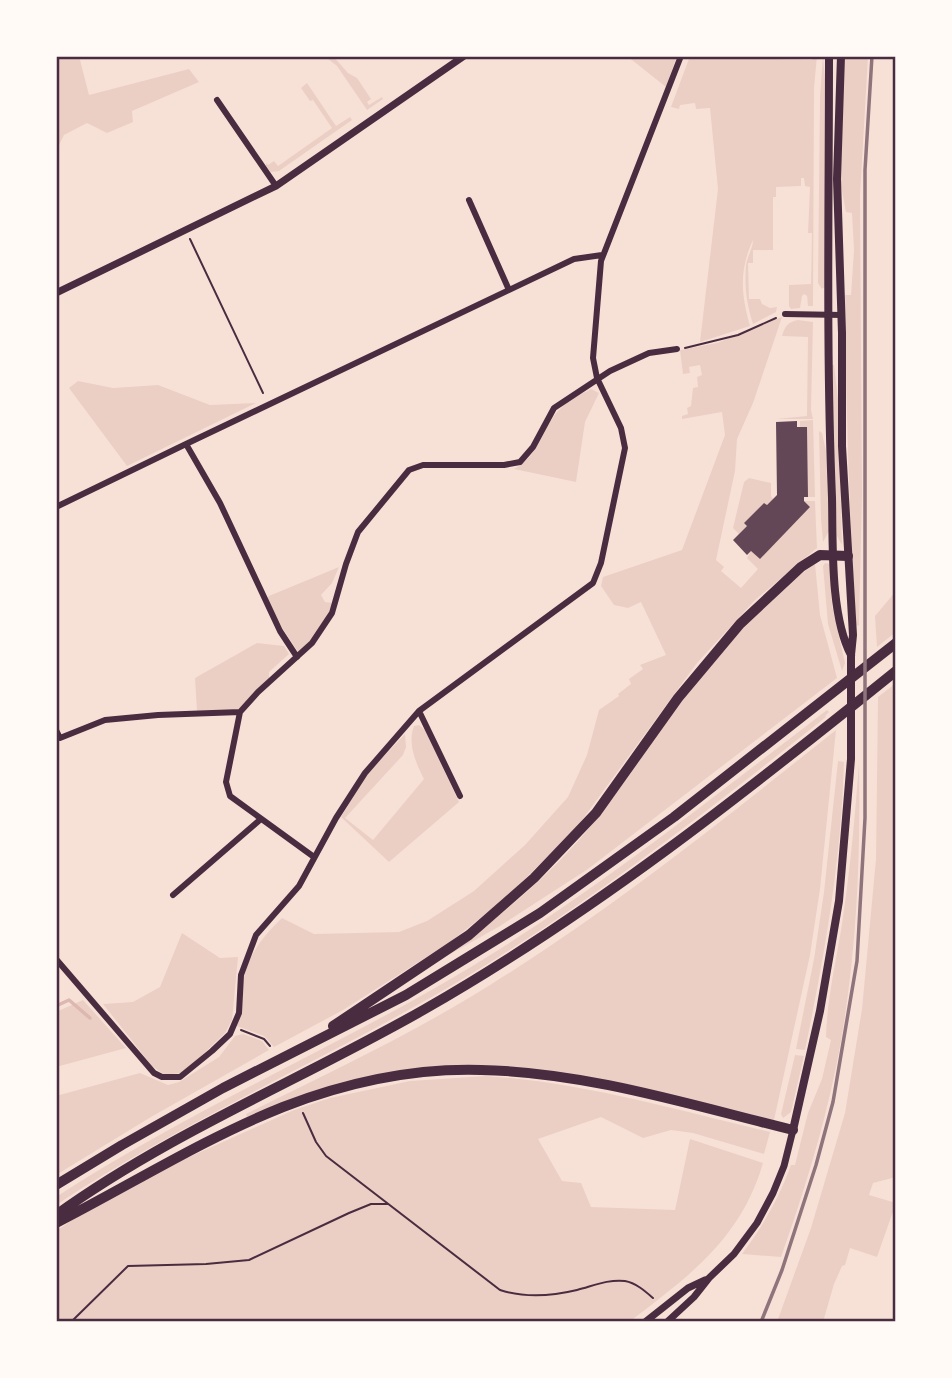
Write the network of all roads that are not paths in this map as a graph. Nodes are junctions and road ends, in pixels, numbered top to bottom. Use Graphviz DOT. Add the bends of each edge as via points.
graph roads {
  1 [pos="464,56"];
  2 [pos="681,56"];
  3 [pos="829,56"];
  4 [pos="841,56"];
  5 [pos="217,100"];
  6 [pos="276,186"];
  7 [pos="468,200"];
  8 [pos="602,255"];
  9 [pos="509,290"];
  10 [pos="56,293"];
  11 [pos="785,314"];
  12 [pos="827,315"];
  13 [pos="842,315"];
  14 [pos="677,349"];
  15 [pos="597,378"];
  16 [pos="186,444"];
  17 [pos="56,507"];
  18 [pos="834,554"];
  19 [pos="848,556"];
  20 [pos="896,643"];
  21 [pos="851,655"];
  22 [pos="298,657"];
  23 [pos="896,671"];
  24 [pos="419,711"];
  25 [pos="240,712"];
  26 [pos="56,730"];
  27 [pos="58,739"];
  28 [pos="460,796"];
  29 [pos="261,819"];
  30 [pos="314,858"];
  31 [pos="173,895"];
  32 [pos="56,960"];
  33 [pos="309,1044"];
  34 [pos="793,1130"];
  35 [pos="56,1185"];
  36 [pos="56,1215"];
  37 [pos="56,1223"];
  38 [pos="709,1278"];
  39 [pos="645,1322"];
  40 [pos="667,1322"];
  1 -- 6 [label="street"];
  2 -- 8 [label="street"];
  3 -- 12 [label="main road"];
  4 -- 13 [label="main road" via="836,179"];
  5 -- 6 [label="street"];
  6 -- 10 [label="street"];
  7 -- 9 [label="street"];
  8 -- 9 [label="street" via="574,259"];
  8 -- 15 [label="street" via="593,358"];
  9 -- 16 [label="street"];
  11 -- 12 [label="street"];
  12 -- 13 [label="street"];
  12 -- 18 [label="main road"];
  13 -- 19 [label="main road"];
  14 -- 15 [label="street" via="649,353"];
  15 -- 22 [label="street" via="554,408 520,462 504,466 424,464 410,470 358,532 332,613"];
  15 -- 24 [label="street" via="621,428 625,448 593,583"];
  16 -- 17 [label="street"];
  16 -- 22 [label="street" via="220,503 280,631"];
  18 -- 19 [label="highway"];
  18 -- 21 [label="main road" via="837,608"];
  18 -- 33 [label="highway" via="820,555 801,567 732,632 678,698 596,813 534,878 469,935"];
  19 -- 21 [label="main road"];
  20 -- 33 [label="highway" via="674,817 540,913 407,995"];
  21 -- 34 [label="main road" via="851,759 839,901"];
  22 -- 25 [label="street"];
  23 -- 36 [label="highway" via="621,884 500,965 135,1164"];
  24 -- 28 [label="street"];
  24 -- 30 [label="street" via="365,773"];
  25 -- 27 [label="street" via="105,720"];
  25 -- 29 [label="street" via="226,782 230,796"];
  26 -- 27 [label="street"];
  29 -- 30 [label="street"];
  29 -- 31 [label="street"];
  30 -- 32 [label="street" via="287,902 256,935 241,975 235,1027 180,1077 162,1077 143,1061"];
  33 -- 35 [label="highway" via="222,1088"];
  34 -- 37 [label="highway" via="559,1077 479,1069 408,1074 284,1107 186,1152"];
  34 -- 38 [label="street" via="784,1166 757,1223"];
  38 -- 39 [label="street"];
  38 -- 40 [label="street"];
}
